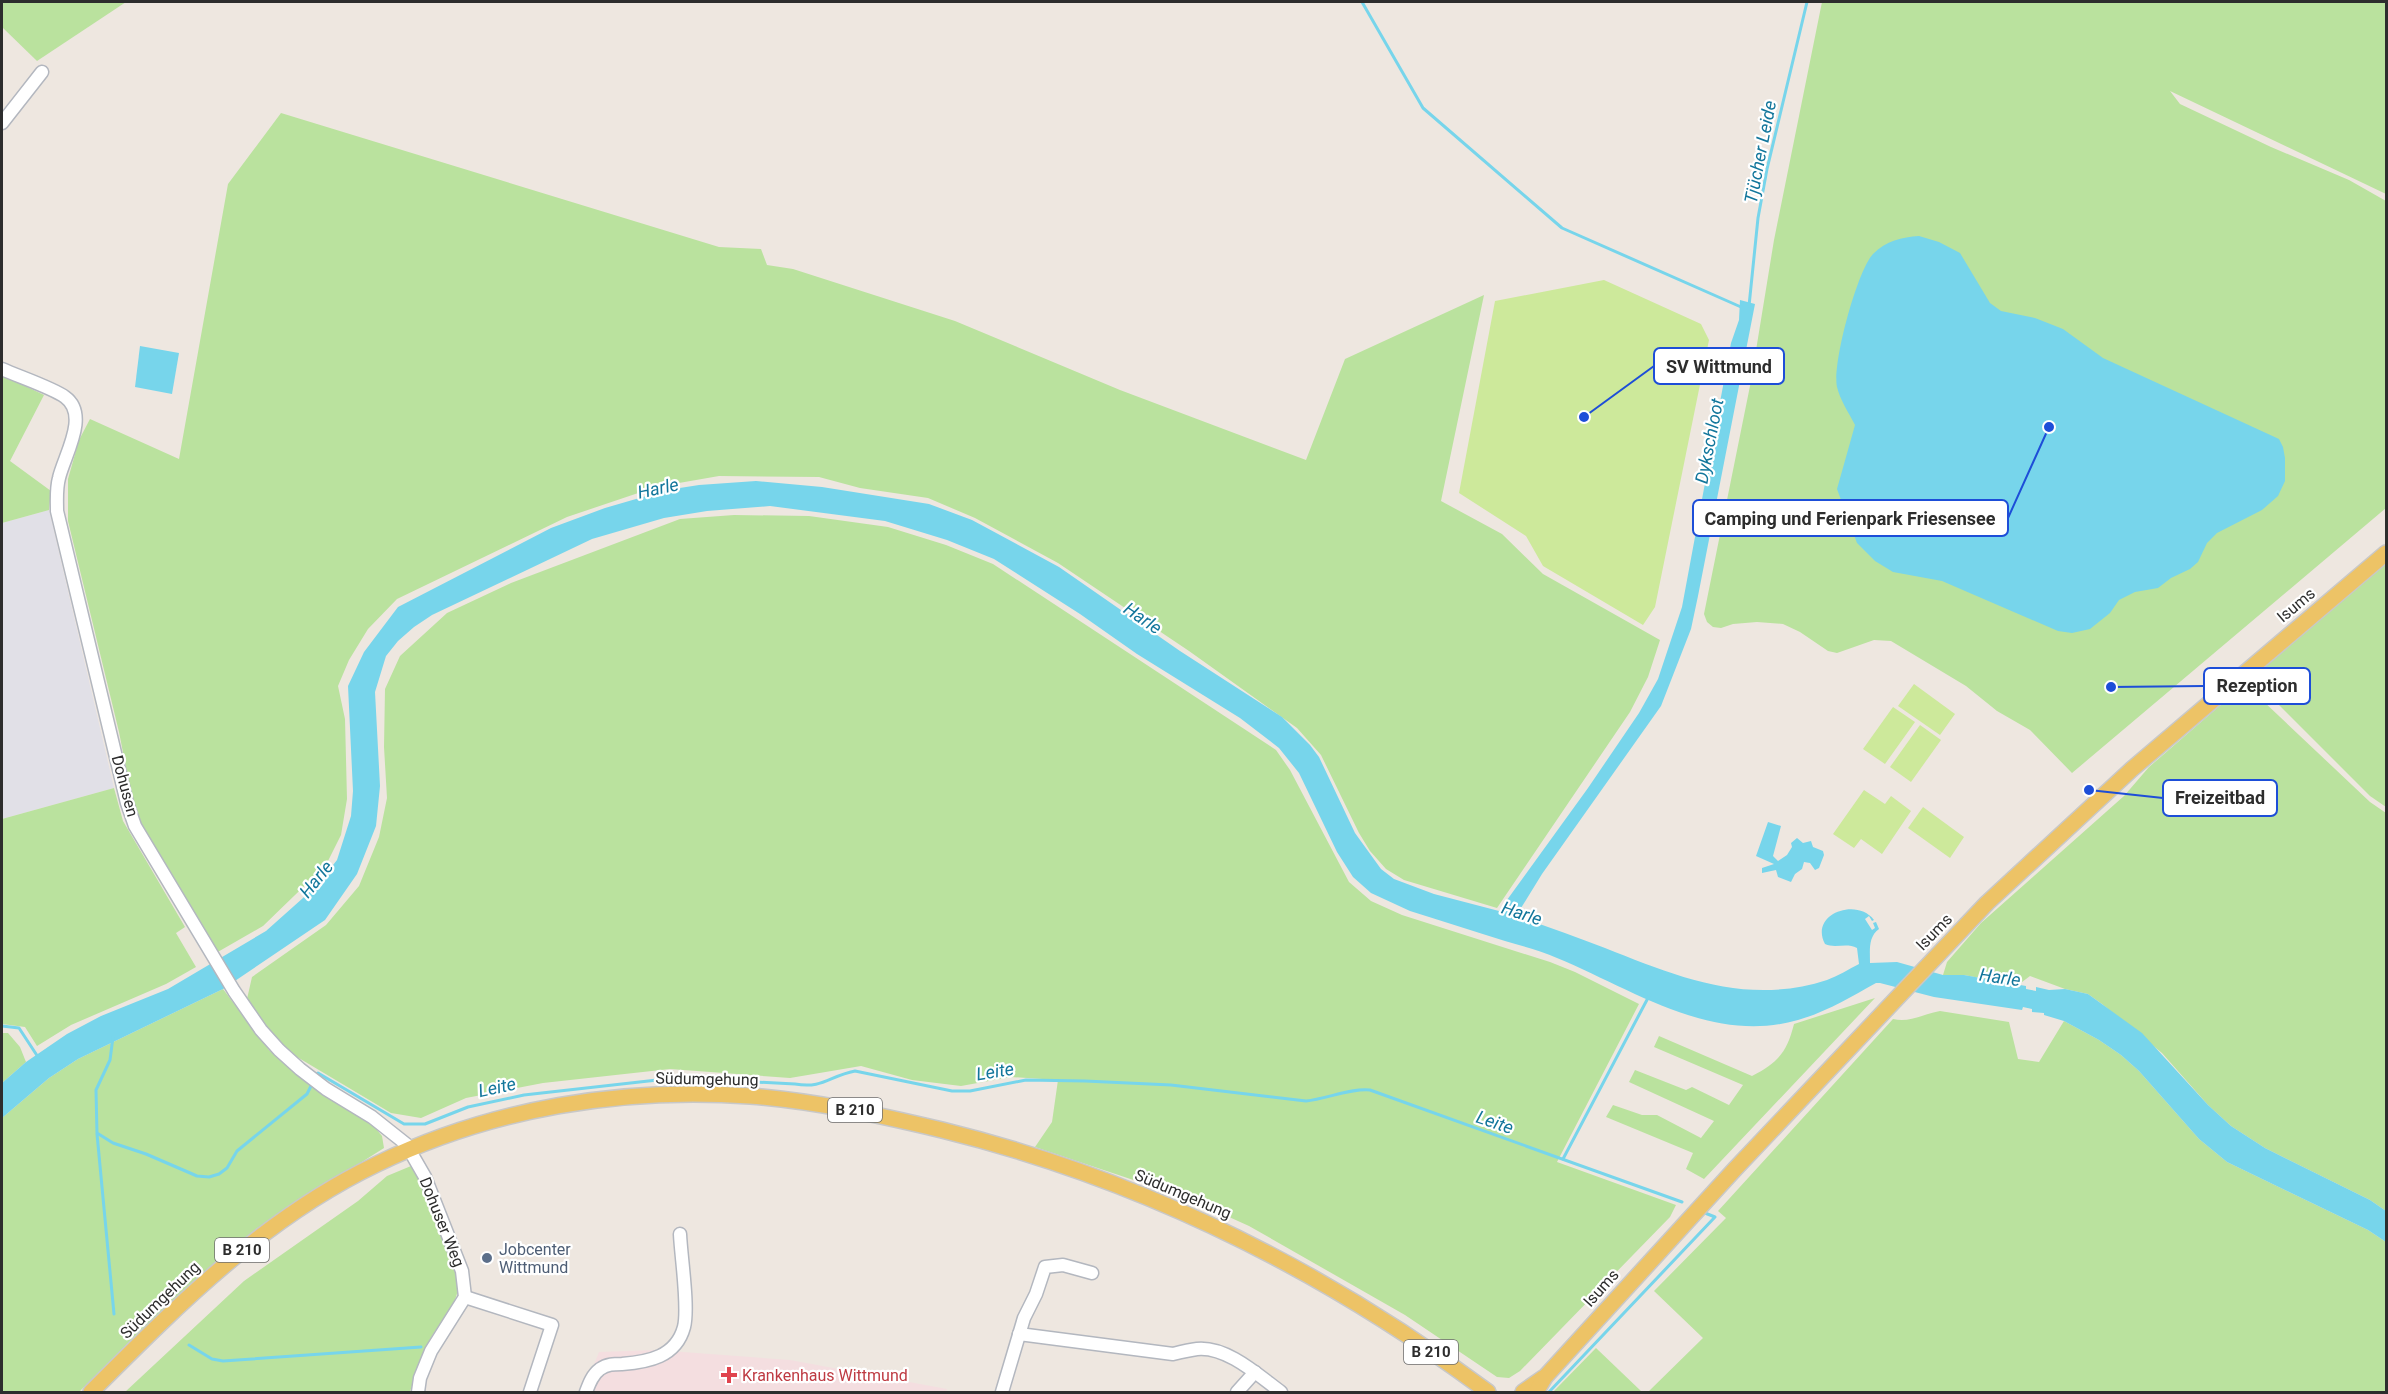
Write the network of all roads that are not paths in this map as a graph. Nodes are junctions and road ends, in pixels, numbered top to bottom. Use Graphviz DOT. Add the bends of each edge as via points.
graph roads {
  1 [pos="42,72"];
  2 [pos="2,123"];
  3 [pos="2,369"];
  4 [pos="2386,553"];
  5 [pos="410,1149"];
  6 [pos="680,1234"];
  7 [pos="1092,1273"];
  8 [pos="465,1298"];
  9 [pos="1019,1334"];
  10 [pos="1255,1372"];
  11 [pos="1545,1377"];
  12 [pos="92,1392"];
  13 [pos="418,1392"];
  14 [pos="530,1392"];
  15 [pos="586,1392"];
  16 [pos="1002,1392"];
  17 [pos="1237,1392"];
  18 [pos="1281,1392"];
  19 [pos="1488,1392"];
  20 [pos="1523,1392"];
  21 [pos="1536,1392"];
  1 -- 2 [label="street"];
  3 -- 5 [label="street, Dohusen" via="65,397 76,416 58,479 57,511 135,826 261,1030 326,1089 372,1117"];
  4 -- 11 [label="main road, Isums" via="2021,870 1719,1186"];
  5 -- 8 [label="street, Dohuser Weg" via="462,1271"];
  5 -- 12 [label="main road, Südumgehung / B 210" via="343,1182 266,1232 217,1270"];
  5 -- 19 [label="main road, Südumgehung / B 210" via="463,1128 546,1108 622,1097 750,1096 853,1110 1020,1152 1156,1200 1253,1244 1372,1312"];
  6 -- 15 [label="street" via="685,1320 681,1335 660,1357 600,1369"];
  7 -- 9 [label="street" via="1063,1265 1046,1267"];
  8 -- 13 [label="street" via="431,1351"];
  8 -- 14 [label="street" via="552,1325"];
  9 -- 10 [label="street" via="1173,1354 1199,1348 1243,1363"];
  9 -- 16 [label="street"];
  10 -- 17 [label="street"];
  10 -- 18 [label="street"];
  11 -- 20 [label="main road, Isums"];
  11 -- 21 [label="main road, Isums"];
}
